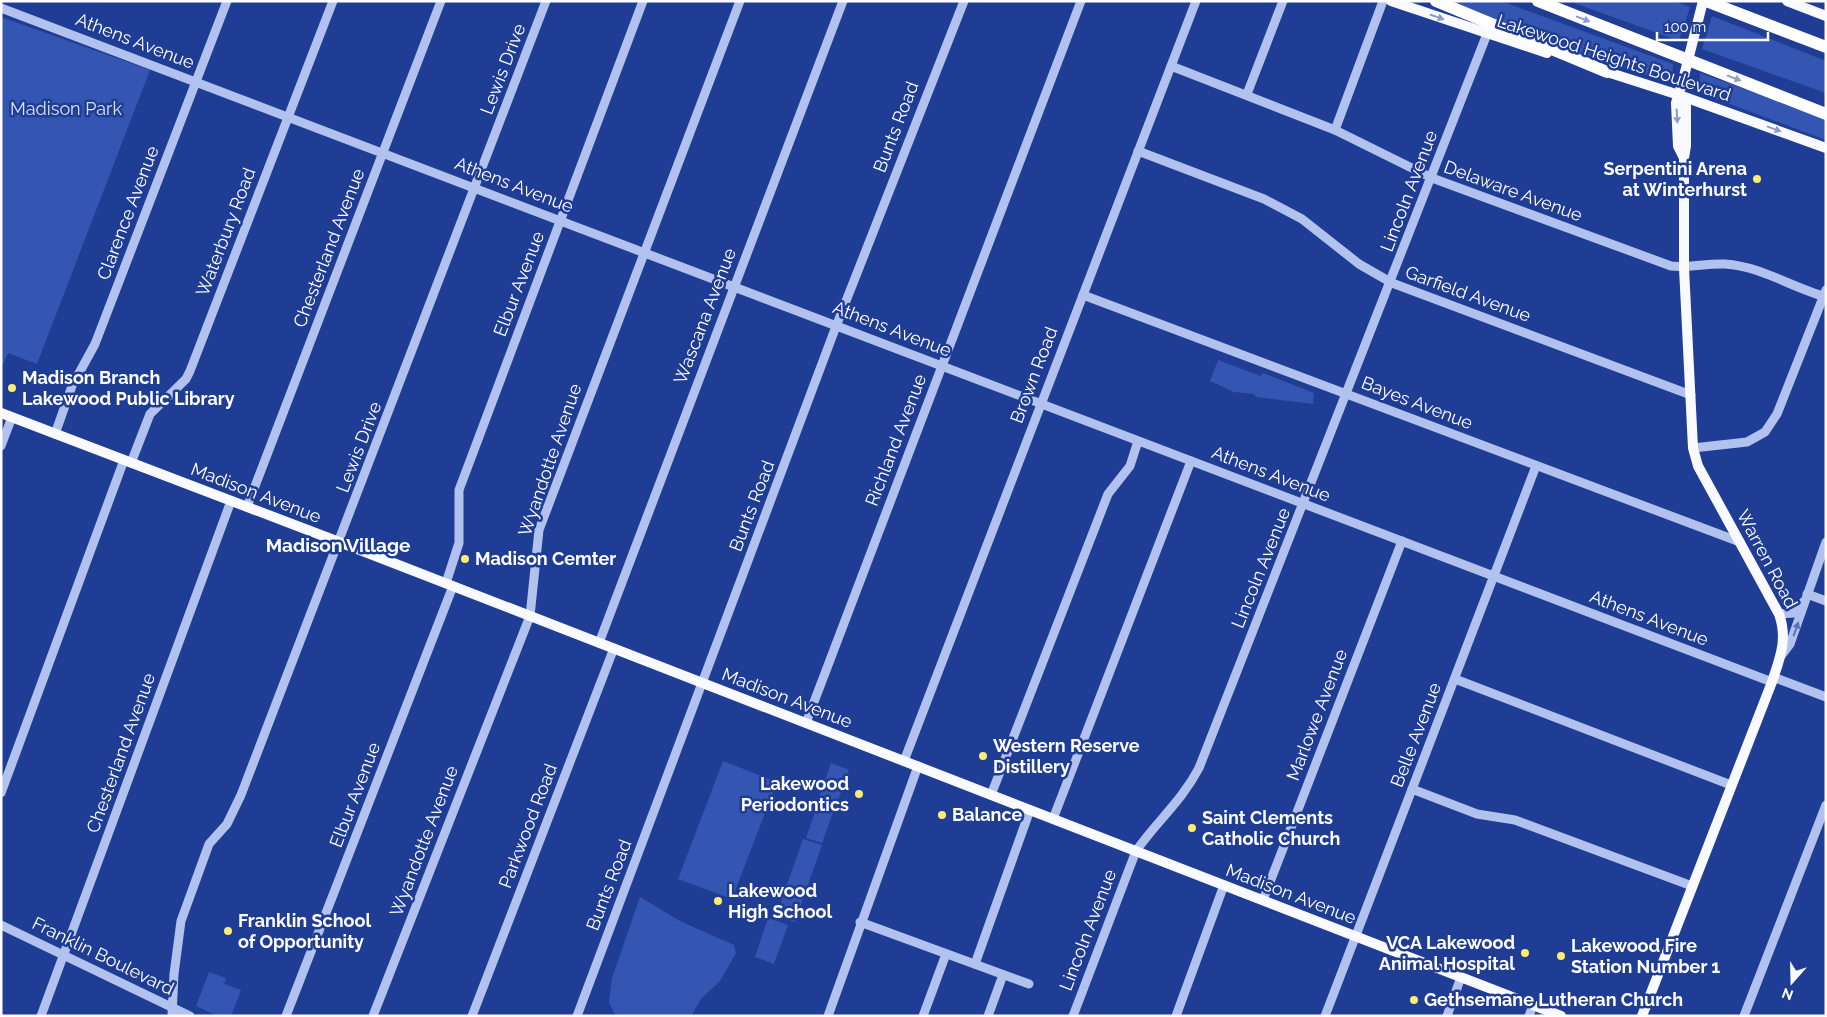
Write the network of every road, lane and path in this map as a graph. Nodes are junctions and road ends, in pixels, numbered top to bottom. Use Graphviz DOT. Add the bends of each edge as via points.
graph roads {
  1 [pos="227,1"];
  2 [pos="332,1"];
  3 [pos="441,1"];
  4 [pos="546,1"];
  5 [pos="643,1"];
  6 [pos="740,1"];
  7 [pos="843,1"];
  8 [pos="1081,1"];
  9 [pos="1196,1"];
  10 [pos="1283,1"];
  11 [pos="1383,1"];
  12 [pos="1391,1"];
  13 [pos="1436,1"];
  14 [pos="1538,1"];
  15 [pos="1705,1"];
  16 [pos="1787,1"];
  17 [pos="961,4"];
  18 [pos="1,8"];
  19 [pos="1826,16"];
  20 [pos="1487,34"];
  21 [pos="1826,47"];
  22 [pos="1171,66"];
  23 [pos="1607,72"];
  24 [pos="196,82"];
  25 [pos="1246,94"];
  26 [pos="1679,95"];
  27 [pos="1826,114"];
  28 [pos="288,117"];
  29 [pos="1335,130"];
  30 [pos="1826,148"];
  31 [pos="1138,152"];
  32 [pos="383,153"];
  33 [pos="1432,178"];
  34 [pos="475,188"];
  35 [pos="560,220"];
  36 [pos="644,252"];
  37 [pos="1684,268"];
  38 [pos="1392,283"];
  39 [pos="733,286"];
  40 [pos="1825,294"];
  41 [pos="1083,295"];
  42 [pos="837,326"];
  43 [pos="942,366"];
  44 [pos="1347,394"];
  45 [pos="1691,395"];
  46 [pos="1041,404"];
  47 [pos="1,414"];
  48 [pos="12,418"];
  49 [pos="55,434"];
  50 [pos="1138,440"];
  51 [pos="1,446"];
  52 [pos="1693,448"];
  53 [pos="1191,461"];
  54 [pos="128,462"];
  55 [pos="1536,466"];
  56 [pos="231,501"];
  57 [pos="1304,504"];
  58 [pos="247,507"];
  59 [pos="1402,541"];
  60 [pos="340,542"];
  61 [pos="1740,542"];
  62 [pos="1826,542"];
  63 [pos="1494,576"];
  64 [pos="450,585"];
  65 [pos="1805,597"];
  66 [pos="1826,601"];
  67 [pos="1779,614"];
  68 [pos="530,616"];
  69 [pos="599,643"];
  70 [pos="614,648"];
  71 [pos="1781,656"];
  72 [pos="1454,679"];
  73 [pos="1772,679"];
  74 [pos="702,683"];
  75 [pos="1826,698"];
  76 [pos="806,723"];
  77 [pos="904,761"];
  78 [pos="918,766"];
  79 [pos="1731,785"];
  80 [pos="1412,789"];
  81 [pos="1,793"];
  82 [pos="991,795"];
  83 [pos="1826,805"];
  84 [pos="1030,810"];
  85 [pos="1053,819"];
  86 [pos="1136,851"];
  87 [pos="1224,885"];
  88 [pos="1692,886"];
  89 [pos="1263,900"];
  90 [pos="860,922"];
  91 [pos="1,925"];
  92 [pos="1356,936"];
  93 [pos="946,954"];
  94 [pos="64,955"];
  95 [pos="975,964"];
  96 [pos="1003,974"];
  97 [pos="1461,977"];
  98 [pos="1030,984"];
  99 [pos="1533,1005"];
  100 [pos="172,1012"];
  101 [pos="41,1016"];
  102 [pos="190,1016"];
  103 [pos="286,1016"];
  104 [pos="373,1016"];
  105 [pos="472,1016"];
  106 [pos="577,1016"];
  107 [pos="828,1016"];
  108 [pos="923,1016"];
  109 [pos="988,1016"];
  110 [pos="1073,1016"];
  111 [pos="1176,1016"];
  112 [pos="1325,1016"];
  113 [pos="1447,1016"];
  114 [pos="1529,1016"];
  115 [pos="1561,1016"];
  116 [pos="1642,1016"];
  117 [pos="1744,1016"];
  1 -- 24 [label="street, Clarence Avenue"];
  2 -- 28 [label="street, Waterbury Road"];
  3 -- 32 [label="street, Chesterland Avenue"];
  4 -- 34 [label="street, Lewis Drive"];
  5 -- 35 [label="street, Elbur Avenue"];
  6 -- 36 [label="street, Wyandotte Avenue"];
  7 -- 39 [label="street, Wascana Avenue"];
  8 -- 43 [label="street, Richland Avenue"];
  9 -- 22 [label="street, Brown Road"];
  10 -- 25 [label="street"];
  11 -- 29 [label="street"];
  12 -- 20 [label="main road, Lakewood Heights Boulevard, one-way"];
  13 -- 23 [label="highway"];
  14 -- 27 [label="highway, one-way"];
  15 -- 21 [label="highway"];
  15 -- 26 [label="main road, bridge"];
  16 -- 19 [label="main road"];
  17 -- 42 [label="street, Bunts Road"];
  18 -- 24 [label="street, Athens Avenue"];
  20 -- 23 [label="main road, Lakewood Heights Boulevard"];
  20 -- 33 [label="street, Lincoln Avenue"];
  22 -- 25 [label="street, Delaware Avenue"];
  22 -- 31 [label="street, Brown Road"];
  23 -- 26 [label="main road, Lakewood Heights Boulevard"];
  24 -- 28 [label="street, Athens Avenue"];
  24 -- 49 [label="street, Clarence Avenue" via="96,344 72,386"];
  25 -- 29 [label="street, Delaware Avenue"];
  26 -- 30 [label="main road, Lakewood Heights Boulevard, one-way"];
  26 -- 37 [label="main road, Warren Road" via="1686,104"];
  28 -- 32 [label="street, Athens Avenue"];
  28 -- 54 [label="street, Waterbury Road" via="186,380 150,414"];
  29 -- 33 [label="street, Delaware Avenue"];
  31 -- 38 [label="street, Garfield Avenue" via="1272,203 1302,219 1359,264"];
  31 -- 41 [label="street, Brown Road"];
  32 -- 34 [label="street, Athens Avenue"];
  32 -- 58 [label="street, Chesterland Avenue"];
  33 -- 37 [label="street, Delaware Avenue"];
  33 -- 38 [label="street, Lincoln Avenue"];
  34 -- 35 [label="street, Athens Avenue"];
  34 -- 60 [label="street, Lewis Drive"];
  35 -- 36 [label="street, Athens Avenue"];
  35 -- 64 [label="street, Elbur Avenue" via="459,490 459,542"];
  36 -- 39 [label="street, Athens Avenue"];
  36 -- 68 [label="street, Wyandotte Avenue" via="539,530"];
  37 -- 40 [label="street, Delaware Avenue" via="1725,264 1744,267"];
  37 -- 45 [label="main road, Warren Road"];
  38 -- 44 [label="street, Lincoln Avenue"];
  38 -- 45 [label="street, Garfield Avenue"];
  39 -- 42 [label="street, Athens Avenue"];
  39 -- 69 [label="street, Wascana Avenue"];
  40 -- 52 [label="street" via="1778,414 1765,432 1747,442"];
  41 -- 44 [label="street, Bayes Avenue"];
  41 -- 46 [label="street, Brown Road"];
  42 -- 43 [label="street, Athens Avenue"];
  42 -- 74 [label="street, Bunts Road"];
  43 -- 46 [label="street, Athens Avenue"];
  43 -- 76 [label="street, Richland Avenue"];
  44 -- 55 [label="street, Bayes Avenue"];
  44 -- 57 [label="street, Lincoln Avenue"];
  45 -- 52 [label="main road, Warren Road"];
  46 -- 50 [label="street, Athens Avenue"];
  46 -- 77 [label="street, Brown Road"];
  47 -- 48 [label="main road, Madison Avenue"];
  48 -- 49 [label="main road, Madison Avenue"];
  48 -- 51 [label="street"];
  49 -- 54 [label="main road, Madison Avenue"];
  50 -- 53 [label="street, Athens Avenue"];
  50 -- 82 [label="street" via="1130,466 1108,494"];
  52 -- 61 [label="main road, Warren Road" via="1698,466"];
  53 -- 57 [label="street, Athens Avenue"];
  53 -- 85 [label="street"];
  54 -- 56 [label="main road, Madison Avenue"];
  54 -- 81 [label="street, Waterbury Road"];
  55 -- 61 [label="street, Bayes Avenue"];
  55 -- 63 [label="street, Belle Avenue"];
  56 -- 58 [label="main road, Madison Avenue"];
  56 -- 94 [label="street, Chesterland Avenue"];
  57 -- 59 [label="street, Athens Avenue"];
  57 -- 86 [label="street, Lincoln Avenue" via="1200,768 1187,791"];
  58 -- 60 [label="main road, Madison Avenue"];
  59 -- 63 [label="street, Athens Avenue"];
  59 -- 89 [label="street, Marlowe Avenue"];
  60 -- 64 [label="main road, Madison Avenue"];
  60 -- 100 [label="street, Lewis Drive" via="241,795 227,824 209,844 181,921"];
  61 -- 67 [label="main road, Warren Road"];
  62 -- 65 [label="street"];
  63 -- 72 [label="street, Belle Avenue"];
  63 -- 73 [label="street, Athens Avenue"];
  64 -- 68 [label="main road, Madison Avenue"];
  64 -- 103 [label="street, Elbur Avenue"];
  65 -- 66 [label="street"];
  65 -- 67 [label="street" via="1794,613"];
  71 -- 65 [label="street, one-way" via="1790,644"];
  67 -- 71 [label="main road, Warren Road" via="1784,636"];
  68 -- 69 [label="main road, Madison Avenue"];
  68 -- 104 [label="street, Wyandotte Avenue"];
  69 -- 70 [label="main road, Madison Avenue"];
  70 -- 74 [label="main road, Madison Avenue"];
  70 -- 105 [label="street, Parkwood Road"];
  71 -- 73 [label="main road, Warren Road"];
  72 -- 79 [label="street"];
  72 -- 80 [label="street, Belle Avenue"];
  73 -- 75 [label="street, Athens Avenue"];
  73 -- 79 [label="main road, Warren Road"];
  74 -- 76 [label="main road, Madison Avenue"];
  74 -- 106 [label="street, Bunts Road"];
  76 -- 77 [label="main road, Madison Avenue"];
  77 -- 78 [label="main road, Madison Avenue"];
  78 -- 82 [label="main road, Madison Avenue"];
  78 -- 90 [label="street"];
  79 -- 88 [label="main road, Warren Road"];
  80 -- 88 [label="street" via="1477,814 1515,820"];
  80 -- 92 [label="street, Belle Avenue"];
  82 -- 84 [label="main road, Madison Avenue"];
  83 -- 117 [label="street"];
  84 -- 85 [label="main road, Madison Avenue"];
  84 -- 95 [label="street"];
  85 -- 86 [label="main road, Madison Avenue"];
  86 -- 87 [label="main road, Madison Avenue"];
  86 -- 110 [label="street, Lincoln Avenue"];
  87 -- 89 [label="main road, Madison Avenue"];
  87 -- 111 [label="street"];
  88 -- 116 [label="main road, Warren Road"];
  89 -- 92 [label="main road, Madison Avenue"];
  90 -- 93 [label="street"];
  90 -- 107 [label="street"];
  91 -- 94 [label="street, Franklin Boulevard"];
  92 -- 97 [label="main road, Madison Avenue"];
  92 -- 112 [label="street, Belle Avenue"];
  93 -- 95 [label="street"];
  93 -- 108 [label="street"];
  94 -- 100 [label="street, Franklin Boulevard"];
  94 -- 101 [label="street, Chesterland Avenue"];
  95 -- 96 [label="street"];
  96 -- 98 [label="street"];
  96 -- 109 [label="street"];
  97 -- 99 [label="main road, Madison Avenue"];
  97 -- 113 [label="street"];
  99 -- 114 [label="street"];
  99 -- 115 [label="main road, Madison Avenue"];
  100 -- 102 [label="street, Franklin Boulevard"];
}
